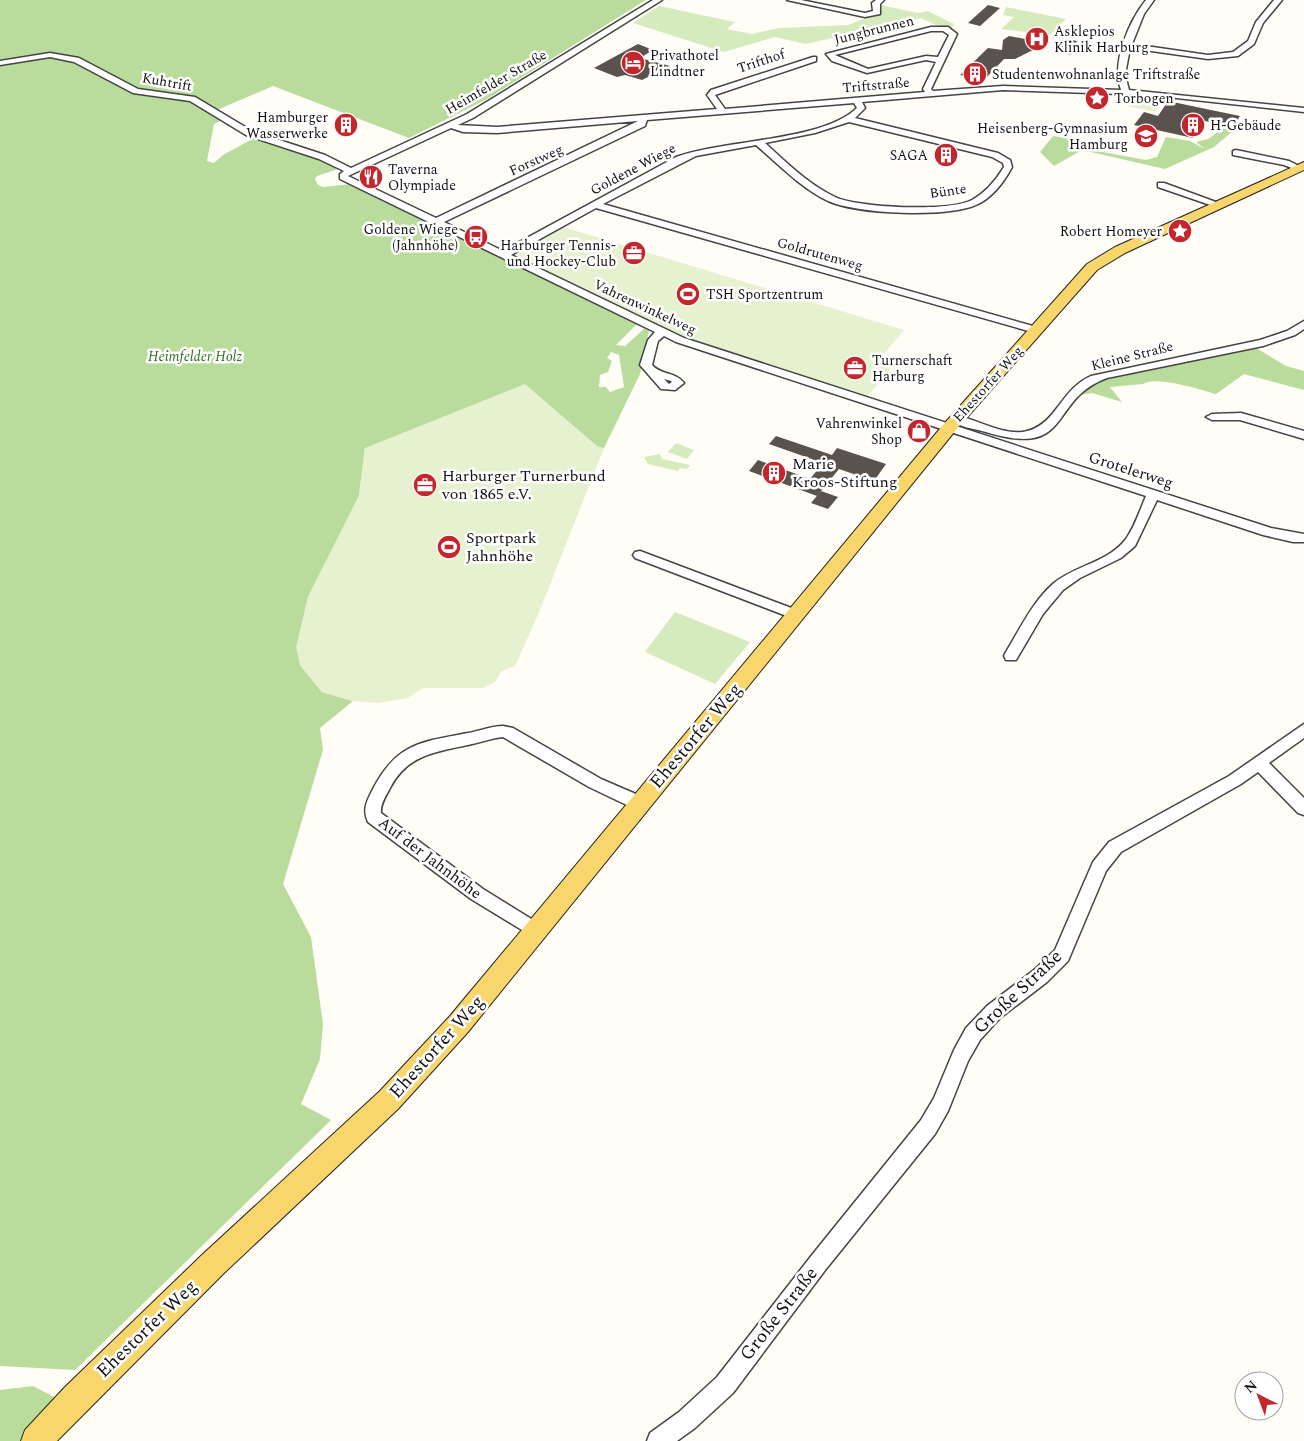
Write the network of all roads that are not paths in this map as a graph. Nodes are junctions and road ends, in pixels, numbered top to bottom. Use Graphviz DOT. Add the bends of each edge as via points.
graph roads {
  1 [pos="658,0"];
  2 [pos="791,0"];
  3 [pos="880,0"];
  4 [pos="1150,0"];
  5 [pos="1278,0"];
  6 [pos="804,1"];
  7 [pos="1129,46"];
  8 [pos="813,59"];
  9 [pos="941,60"];
  10 [pos="0,63"];
  11 [pos="1126,92"];
  12 [pos="931,94"];
  13 [pos="857,100"];
  14 [pos="1304,110"];
  15 [pos="723,111"];
  16 [pos="643,118"];
  17 [pos="848,119"];
  18 [pos="450,125"];
  19 [pos="758,142"];
  20 [pos="1236,153"];
  21 [pos="1301,167"];
  22 [pos="347,174"];
  23 [pos="1161,185"];
  24 [pos="596,205"];
  25 [pos="1219,205"];
  26 [pos="436,222"];
  27 [pos="502,255"];
  28 [pos="1304,324"];
  29 [pos="1036,330"];
  30 [pos="662,332"];
  31 [pos="652,372"];
  32 [pos="1212,417"];
  33 [pos="953,424"];
  34 [pos="1304,434"];
  35 [pos="1153,495"];
  36 [pos="1304,538"];
  37 [pos="640,555"];
  38 [pos="797,615"];
  39 [pos="1011,656"];
  40 [pos="1304,730"];
  41 [pos="1260,764"];
  42 [pos="639,803"];
  43 [pos="1304,808"];
  44 [pos="535,930"];
  45 [pos="36,1441"];
  46 [pos="658,1441"];
  1 -- 18 [label="street, Heimfelder Straße"];
  2 -- 6 [label="street"];
  3 -- 6 [label="street" via="876,3 877,12 865,15"];
  4 -- 7 [label="street" via="1138,16"];
  5 -- 7 [label="street" via="1260,22 1251,42 1235,54 1208,57"];
  7 -- 11 [label="street" via="1121,73"];
  8 -- 15 [label="street, Trifthof" via="714,92 711,95"];
  9 -- 9 [label="street, Jungbrunnen" via="953,34 940,28 830,55 870,71 926,58"];
  9 -- 12 [label="street" via="927,89"];
  10 -- 22 [label="street, Kuhtrift" via="50,55 76,60 136,90 192,99 249,133 322,157"];
  11 -- 12 [label="street, Triftstraße" via="1018,88"];
  11 -- 14 [label="street, Triftstraße"];
  12 -- 13 [label="street, Triftstraße"];
  13 -- 15 [label="street, Triftstraße"];
  13 -- 17 [label="street" via="860,110"];
  15 -- 16 [label="street, Triftstraße"];
  16 -- 18 [label="street, Triftstraße" via="497,130 463,129"];
  16 -- 26 [label="street, Forstweg" via="642,124"];
  17 -- 19 [label="street, Goldene Wiege" via="804,133"];
  17 -- 19 [label="street, Bünte" via="995,155 1007,162 1008,167 983,197 968,205 872,209 825,196"];
  18 -- 22 [label="street, Heimfelder Straße"];
  19 -- 24 [label="street, Goldene Wiege" via="688,156"];
  20 -- 21 [label="street, Ehestorfer Weg"];
  21 -- 25 [label="main road, Ehestorfer Weg"];
  22 -- 26 [label="street, Vahrenwinkelweg"];
  23 -- 25 [label="street"];
  24 -- 27 [label="street, Goldene Wiege"];
  24 -- 29 [label="street, Goldrutenweg"];
  25 -- 29 [label="main road, Ehestorfer Weg" via="1102,259"];
  26 -- 27 [label="street, Vahrenwinkelweg"];
  27 -- 30 [label="street, Vahrenwinkelweg"];
  28 -- 33 [label="street, Kleine Straße" via="1291,333 1263,343 1104,375 1080,387 1046,429 1038,434 1008,435"];
  29 -- 33 [label="main road, Ehestorfer Weg"];
  30 -- 31 [label="street" via="654,340 645,364"];
  30 -- 33 [label="street, Vahrenwinkelweg"];
  32 -- 34 [label="street" via="1241,416"];
  33 -- 35 [label="street, Grotelerweg"];
  33 -- 38 [label="main road, Ehestorfer Weg"];
  35 -- 36 [label="street, Grotelerweg" via="1268,532"];
  35 -- 39 [label="street" via="1130,543 1122,551 1058,587"];
  37 -- 38 [label="street"];
  38 -- 42 [label="main road, Ehestorfer Weg"];
  40 -- 41 [label="street, Große Straße"];
  41 -- 43 [label="street"];
  41 -- 46 [label="street, Große Straße" via="1109,853 1099,867 1062,955 1000,1006 972,1035 928,1127 725,1385 694,1415"];
  42 -- 44 [label="main road, Ehestorfer Weg"];
  42 -- 44 [label="street, Auf der Jahnhöhe" via="595,783 508,732 494,731 428,746 409,755 391,770 372,808 374,817 477,894"];
  44 -- 45 [label="main road, Ehestorfer Weg" via="478,1003 406,1083 193,1284"];
}
